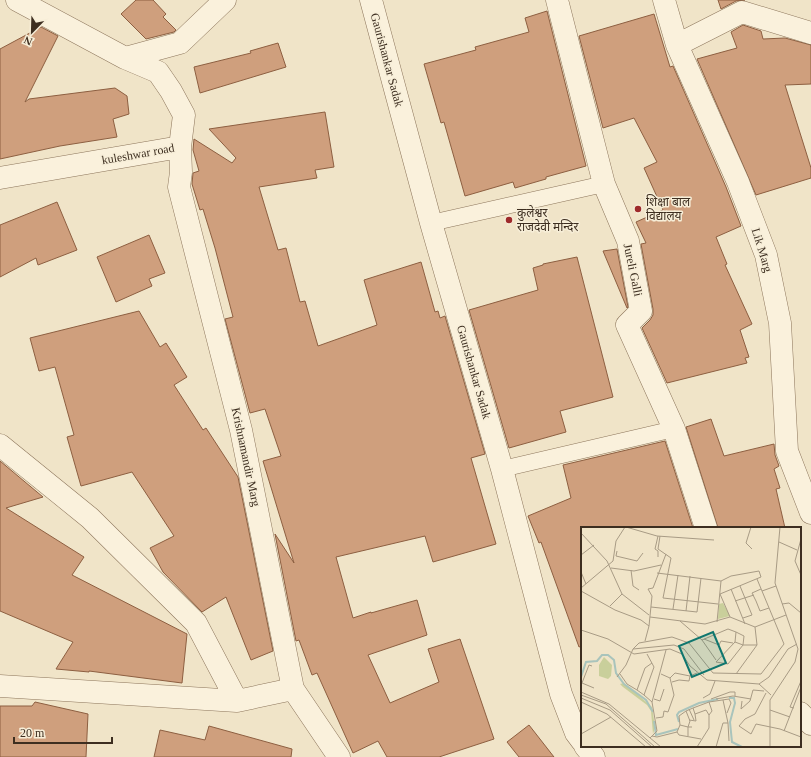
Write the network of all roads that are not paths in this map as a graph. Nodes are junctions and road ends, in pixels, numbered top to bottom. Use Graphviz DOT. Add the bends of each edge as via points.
graph roads {
  1 [pos="16,0"];
  2 [pos="225,0"];
  3 [pos="371,0"];
  4 [pos="557,0"];
  5 [pos="664,0"];
  6 [pos="811,33"];
  7 [pos="676,45"];
  8 [pos="124,58"];
  9 [pos="180,146"];
  10 [pos="0,178"];
  11 [pos="604,184"];
  12 [pos="431,223"];
  13 [pos="674,429"];
  14 [pos="0,445"];
  15 [pos="502,468"];
  16 [pos="811,512"];
  17 [pos="706,527"];
  18 [pos="0,686"];
  19 [pos="293,689"];
  20 [pos="237,701"];
  21 [pos="801,714"];
  22 [pos="811,724"];
  23 [pos="581,740"];
  24 [pos="586,747"];
  25 [pos="339,757"];
  26 [pos="594,757"];
  1 -- 8 [label="street, kuleshwar road"];
  2 -- 8 [label="street" via="180,43"];
  3 -- 12 [label="street, Gaurishankar Sadak"];
  4 -- 11 [label="street, Jureli Galli"];
  5 -- 7 [label="street, Lik Marg"];
  6 -- 7 [label="street" via="742,12"];
  7 -- 16 [label="street, Lik Marg" via="738,182 766,255 780,323 787,451"];
  8 -- 9 [label="street, kuleshwar road" via="158,72 171,91 184,115"];
  9 -- 10 [label="street, kuleshwar road"];
  9 -- 19 [label="street, Krishnamandir Marg" via="179,187 241,430"];
  11 -- 12 [label="lane"];
  11 -- 13 [label="street, Jureli Galli" via="628,241 641,311 627,325"];
  12 -- 15 [label="street, Gaurishankar Sadak"];
  13 -- 15 [label="lane"];
  13 -- 17 [label="street, Jureli Galli"];
  14 -- 20 [label="street" via="90,518 196,623"];
  15 -- 23 [label="street, Gaurishankar Sadak" via="561,694"];
  18 -- 20 [label="street"];
  19 -- 20 [label="street"];
  19 -- 25 [label="street, Krishnamandir Marg"];
  21 -- 22 [label="street"];
  24 -- 26 [label="street"];
}
